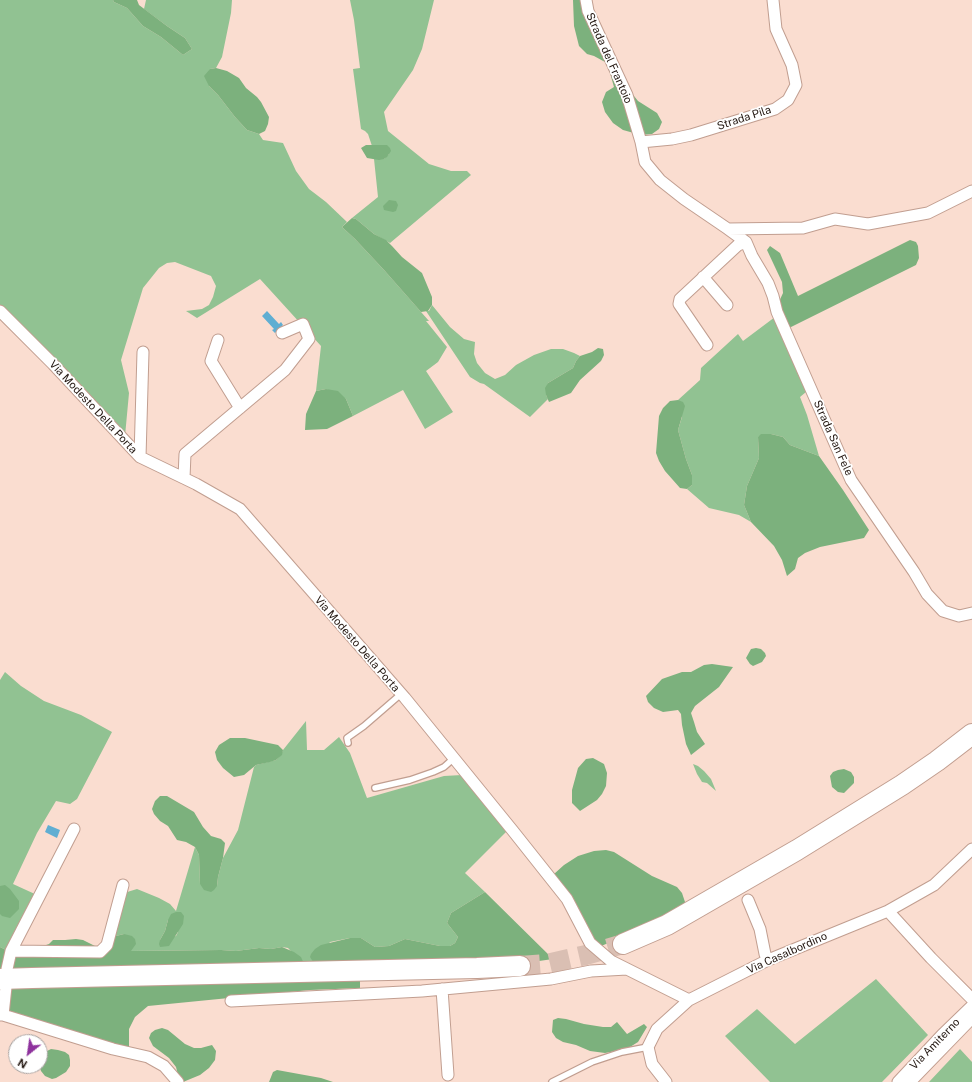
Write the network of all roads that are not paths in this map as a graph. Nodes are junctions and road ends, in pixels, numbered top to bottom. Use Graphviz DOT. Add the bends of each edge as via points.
graph roads {
  1 [pos="586,0"];
  2 [pos="773,0"];
  3 [pos="641,142"];
  4 [pos="972,191"];
  5 [pos="728,229"];
  6 [pos="746,242"];
  7 [pos="703,277"];
  8 [pos="727,305"];
  9 [pos="0,310"];
  10 [pos="282,333"];
  11 [pos="218,340"];
  12 [pos="707,345"];
  13 [pos="143,352"];
  14 [pos="240,408"];
  15 [pos="140,457"];
  16 [pos="184,478"];
  17 [pos="972,613"];
  18 [pos="401,694"];
  19 [pos="972,734"];
  20 [pos="348,743"];
  21 [pos="454,758"];
  22 [pos="375,788"];
  23 [pos="74,829"];
  24 [pos="972,849"];
  25 [pos="123,885"];
  26 [pos="748,900"];
  27 [pos="888,911"];
  28 [pos="623,944"];
  29 [pos="11,951"];
  30 [pos="768,960"];
  31 [pos="520,966"];
  32 [pos="629,969"];
  33 [pos="4,978"];
  34 [pos="442,989"];
  35 [pos="972,999"];
  36 [pos="689,1000"];
  37 [pos="231,1001"];
  38 [pos="972,1006"];
  39 [pos="2,1015"];
  40 [pos="972,1018"];
  41 [pos="648,1046"];
  42 [pos="448,1075"];
  43 [pos="178,1082"];
  44 [pos="552,1082"];
  45 [pos="666,1082"];
  46 [pos="898,1082"];
  47 [pos="910,1082"];
  1 -- 3 [label="street, Strada del Frantoio" via="588,11 628,95"];
  2 -- 3 [label="street, Strada Pila" via="776,29 792,65 796,85 788,100 775,109 692,135"];
  3 -- 5 [label="street, Strada del Frantoio" via="645,162 650,170 684,199"];
  4 -- 5 [label="street" via="928,213 868,224 835,219 803,228"];
  5 -- 6 [label="street, Strada San Fele"];
  6 -- 7 [label="street" via="738,244"];
  6 -- 17 [label="street, Strada San Fele" via="771,290 777,312 851,480 927,594 943,611 959,616"];
  7 -- 8 [label="street"];
  7 -- 12 [label="street" via="680,298 680,304"];
  9 -- 15 [label="street, Via Modesto Della Porta"];
  10 -- 14 [label="street" via="302,324 309,339 285,370"];
  11 -- 14 [label="street" via="211,361"];
  13 -- 15 [label="street"];
  14 -- 16 [label="street" via="185,454"];
  15 -- 16 [label="street, Via Modesto Della Porta"];
  16 -- 18 [label="street, Via Modesto Della Porta" via="240,509"];
  18 -- 20 [label="lane" via="347,738"];
  18 -- 21 [label="street, Via Modesto Della Porta"];
  19 -- 28 [label="highway" via="902,785 757,873 667,924"];
  21 -- 22 [label="lane" via="433,772"];
  21 -- 32 [label="street, Via Modesto Della Porta" via="567,899 590,943 611,961"];
  23 -- 29 [label="street"];
  24 -- 27 [label="street, Via Casalbordino" via="934,885"];
  25 -- 29 [label="street" via="107,945 100,952"];
  26 -- 30 [label="street" via="760,929"];
  27 -- 30 [label="street, Via Casalbordino"];
  27 -- 35 [label="street"];
  29 -- 33 [label="street"];
  30 -- 36 [label="street, Via Casalbordino"];
  31 -- 33 [label="highway"];
  32 -- 34 [label="street"];
  32 -- 36 [label="street, Via Modesto Della Porta"];
  33 -- 39 [label="street"];
  34 -- 37 [label="street"];
  34 -- 42 [label="street"];
  36 -- 41 [label="street, Via Casalbordino" via="657,1029"];
  38 -- 46 [label="street, Via Amiterno"];
  39 -- 43 [label="street" via="148,1057 164,1066"];
  40 -- 47 [label="street, Via Amiterno"];
  41 -- 44 [label="lane" via="592,1062"];
  41 -- 45 [label="street" via="652,1064"];
}
